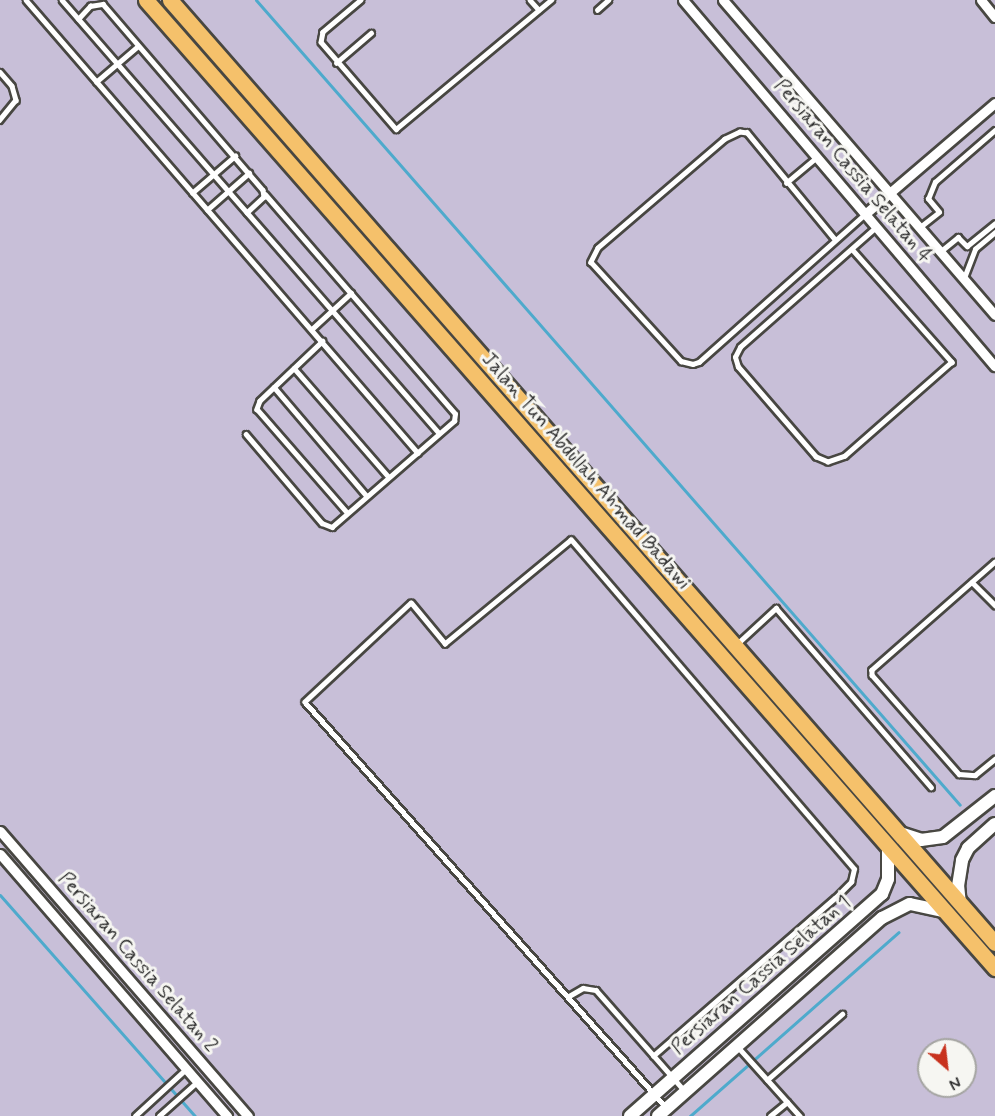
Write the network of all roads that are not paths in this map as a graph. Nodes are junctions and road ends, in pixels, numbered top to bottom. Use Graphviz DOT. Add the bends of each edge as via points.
graph roads {
  1 [pos="26,0"];
  2 [pos="62,0"];
  3 [pos="146,0"];
  4 [pos="170,0"];
  5 [pos="361,0"];
  6 [pos="530,0"];
  7 [pos="550,0"];
  8 [pos="608,0"];
  9 [pos="683,0"];
  10 [pos="723,0"];
  11 [pos="981,0"];
  12 [pos="538,10"];
  13 [pos="597,10"];
  14 [pos="995,17"];
  15 [pos="78,19"];
  16 [pos="371,33"];
  17 [pos="138,46"];
  18 [pos="336,63"];
  19 [pos="117,64"];
  20 [pos="0,72"];
  21 [pos="96,82"];
  22 [pos="995,103"];
  23 [pos="0,120"];
  24 [pos="995,130"];
  25 [pos="235,156"];
  26 [pos="817,157"];
  27 [pos="249,173"];
  28 [pos="213,175"];
  29 [pos="786,183"];
  30 [pos="228,192"];
  31 [pos="890,192"];
  32 [pos="192,193"];
  33 [pos="265,195"];
  34 [pos="207,210"];
  35 [pos="247,213"];
  36 [pos="865,214"];
  37 [pos="995,223"];
  38 [pos="876,227"];
  39 [pos="920,227"];
  40 [pos="995,232"];
  41 [pos="835,240"];
  42 [pos="852,249"];
  43 [pos="940,251"];
  44 [pos="964,278"];
  45 [pos="351,293"];
  46 [pos="328,310"];
  47 [pos="995,315"];
  48 [pos="312,329"];
  49 [pos="323,341"];
  50 [pos="995,366"];
  51 [pos="294,368"];
  52 [pos="274,387"];
  53 [pos="439,433"];
  54 [pos="246,434"];
  55 [pos="418,453"];
  56 [pos="388,476"];
  57 [pos="366,495"];
  58 [pos="347,512"];
  59 [pos="995,562"];
  60 [pos="972,582"];
  61 [pos="995,605"];
  62 [pos="735,646"];
  63 [pos="995,759"];
  64 [pos="931,787"];
  65 [pos="995,796"];
  66 [pos="995,824"];
  67 [pos="0,831"];
  68 [pos="898,833"];
  69 [pos="888,848"];
  70 [pos="0,854"];
  71 [pos="960,904"];
  72 [pos="943,910"];
  73 [pos="995,943"];
  74 [pos="995,968"];
  75 [pos="569,996"];
  76 [pos="842,1014"];
  77 [pos="741,1050"];
  78 [pos="653,1056"];
  79 [pos="186,1069"];
  80 [pos="673,1078"];
  81 [pos="768,1080"];
  82 [pos="197,1082"];
  83 [pos="685,1092"];
  84 [pos="654,1094"];
  85 [pos="787,1102"];
  86 [pos="663,1112"];
  87 [pos="135,1116"];
  88 [pos="159,1116"];
  89 [pos="227,1116"];
  90 [pos="248,1116"];
  91 [pos="630,1116"];
  92 [pos="770,1116"];
  93 [pos="800,1116"];
  1 -- 21 [label="lane"];
  2 -- 15 [label="lane"];
  3 -- 69 [label="main road, Jalan Tun Abdullah Ahmad Badawi"];
  4 -- 62 [label="main road, Jalan Tun Abdullah Ahmad Badawi"];
  5 -- 18 [label="lane" via="322,32 321,42"];
  6 -- 12 [label="lane"];
  7 -- 12 [label="lane"];
  8 -- 13 [label="lane"];
  9 -- 26 [label="street, Persiaran Cassia Selatan 4"];
  10 -- 31 [label="street"];
  11 -- 14 [label="street"];
  12 -- 18 [label="lane" via="399,129 391,126"];
  15 -- 17 [label="lane" via="90,6 100,3"];
  15 -- 19 [label="lane"];
  16 -- 18 [label="lane"];
  17 -- 19 [label="lane"];
  17 -- 25 [label="lane"];
  19 -- 21 [label="lane"];
  19 -- 28 [label="lane"];
  20 -- 23 [label="lane" via="12,86 16,100"];
  21 -- 32 [label="lane"];
  22 -- 31 [label="street"];
  24 -- 39 [label="lane" via="935,182 928,199 939,212"];
  25 -- 27 [label="lane"];
  25 -- 28 [label="lane"];
  26 -- 29 [label="lane"];
  26 -- 36 [label="street, Persiaran Cassia Selatan 4"];
  27 -- 30 [label="lane"];
  27 -- 33 [label="lane"];
  28 -- 30 [label="lane"];
  28 -- 32 [label="lane"];
  29 -- 41 [label="lane"];
  29 -- 41 [label="lane" via="747,133 734,132 598,248 591,262 681,360 693,364"];
  30 -- 34 [label="lane"];
  30 -- 35 [label="lane"];
  31 -- 36 [label="street"];
  31 -- 39 [label="street"];
  32 -- 34 [label="lane"];
  33 -- 35 [label="lane"];
  33 -- 45 [label="lane"];
  34 -- 48 [label="lane"];
  35 -- 46 [label="lane"];
  36 -- 38 [label="street, Persiaran Cassia Selatan 4"];
  36 -- 41 [label="lane"];
  37 -- 43 [label="lane" via="967,246 958,237"];
  38 -- 42 [label="lane"];
  38 -- 50 [label="street, Persiaran Cassia Selatan 4"];
  39 -- 43 [label="street"];
  40 -- 44 [label="lane" via="975,249"];
  42 -- 42 [label="lane" via="952,362 845,456 828,462 816,457 738,367 735,357 740,347"];
  43 -- 44 [label="street"];
  44 -- 47 [label="street"];
  45 -- 46 [label="lane"];
  45 -- 53 [label="lane" via="452,408 454,421"];
  46 -- 48 [label="lane"];
  46 -- 53 [label="lane"];
  48 -- 49 [label="lane"];
  49 -- 51 [label="lane"];
  49 -- 55 [label="lane"];
  51 -- 52 [label="lane"];
  51 -- 56 [label="lane"];
  52 -- 57 [label="lane"];
  52 -- 58 [label="lane" via="260,401 260,415"];
  53 -- 55 [label="lane"];
  54 -- 58 [label="lane" via="322,524 332,527"];
  55 -- 56 [label="lane"];
  56 -- 57 [label="lane"];
  57 -- 58 [label="lane"];
  59 -- 60 [label="lane"];
  60 -- 61 [label="lane"];
  60 -- 63 [label="lane" via="875,664 872,675 959,774 975,775"];
  62 -- 64 [label="lane" via="776,608"];
  62 -- 68 [label="main road, Jalan Tun Abdullah Ahmad Badawi"];
  65 -- 68 [label="street" via="943,837 921,840"];
  66 -- 71 [label="street" via="968,848 962,860"];
  67 -- 90 [label="street, Persiaran Cassia Selatan 2"];
  68 -- 71 [label="main road, Jalan Tun Abdullah Ahmad Badawi"];
  69 -- 72 [label="main road, Jalan Tun Abdullah Ahmad Badawi"];
  69 -- 80 [label="street, Persiaran Cassia Selatan 1" via="888,879 882,894"];
  70 -- 79 [label="street, Persiaran Cassia Selatan 2"];
  71 -- 73 [label="main road, Jalan Tun Abdullah Ahmad Badawi"];
  72 -- 74 [label="main road, Jalan Tun Abdullah Ahmad Badawi"];
  72 -- 77 [label="street, Persiaran Cassia Selatan 1" via="910,904 892,911"];
  75 -- 78 [label="lane" via="583,988 596,990"];
  75 -- 78 [label="lane" via="305,702 411,603 445,644 571,540 854,869 851,882 835,897"];
  75 -- 84 [label="lane"];
  76 -- 81 [label="lane"];
  77 -- 81 [label="lane"];
  77 -- 83 [label="street, Persiaran Cassia Selatan 1"];
  78 -- 80 [label="lane"];
  79 -- 82 [label="street, Persiaran Cassia Selatan 2"];
  79 -- 87 [label="lane"];
  80 -- 83 [label="lane"];
  80 -- 84 [label="street, Persiaran Cassia Selatan 1"];
  81 -- 85 [label="lane"];
  82 -- 88 [label="lane"];
  82 -- 89 [label="street, Persiaran Cassia Selatan 2"];
  83 -- 86 [label="street, Persiaran Cassia Selatan 1"];
  84 -- 86 [label="lane"];
  84 -- 91 [label="street, Persiaran Cassia Selatan 1"];
  85 -- 92 [label="lane"];
  85 -- 93 [label="lane"];
}
